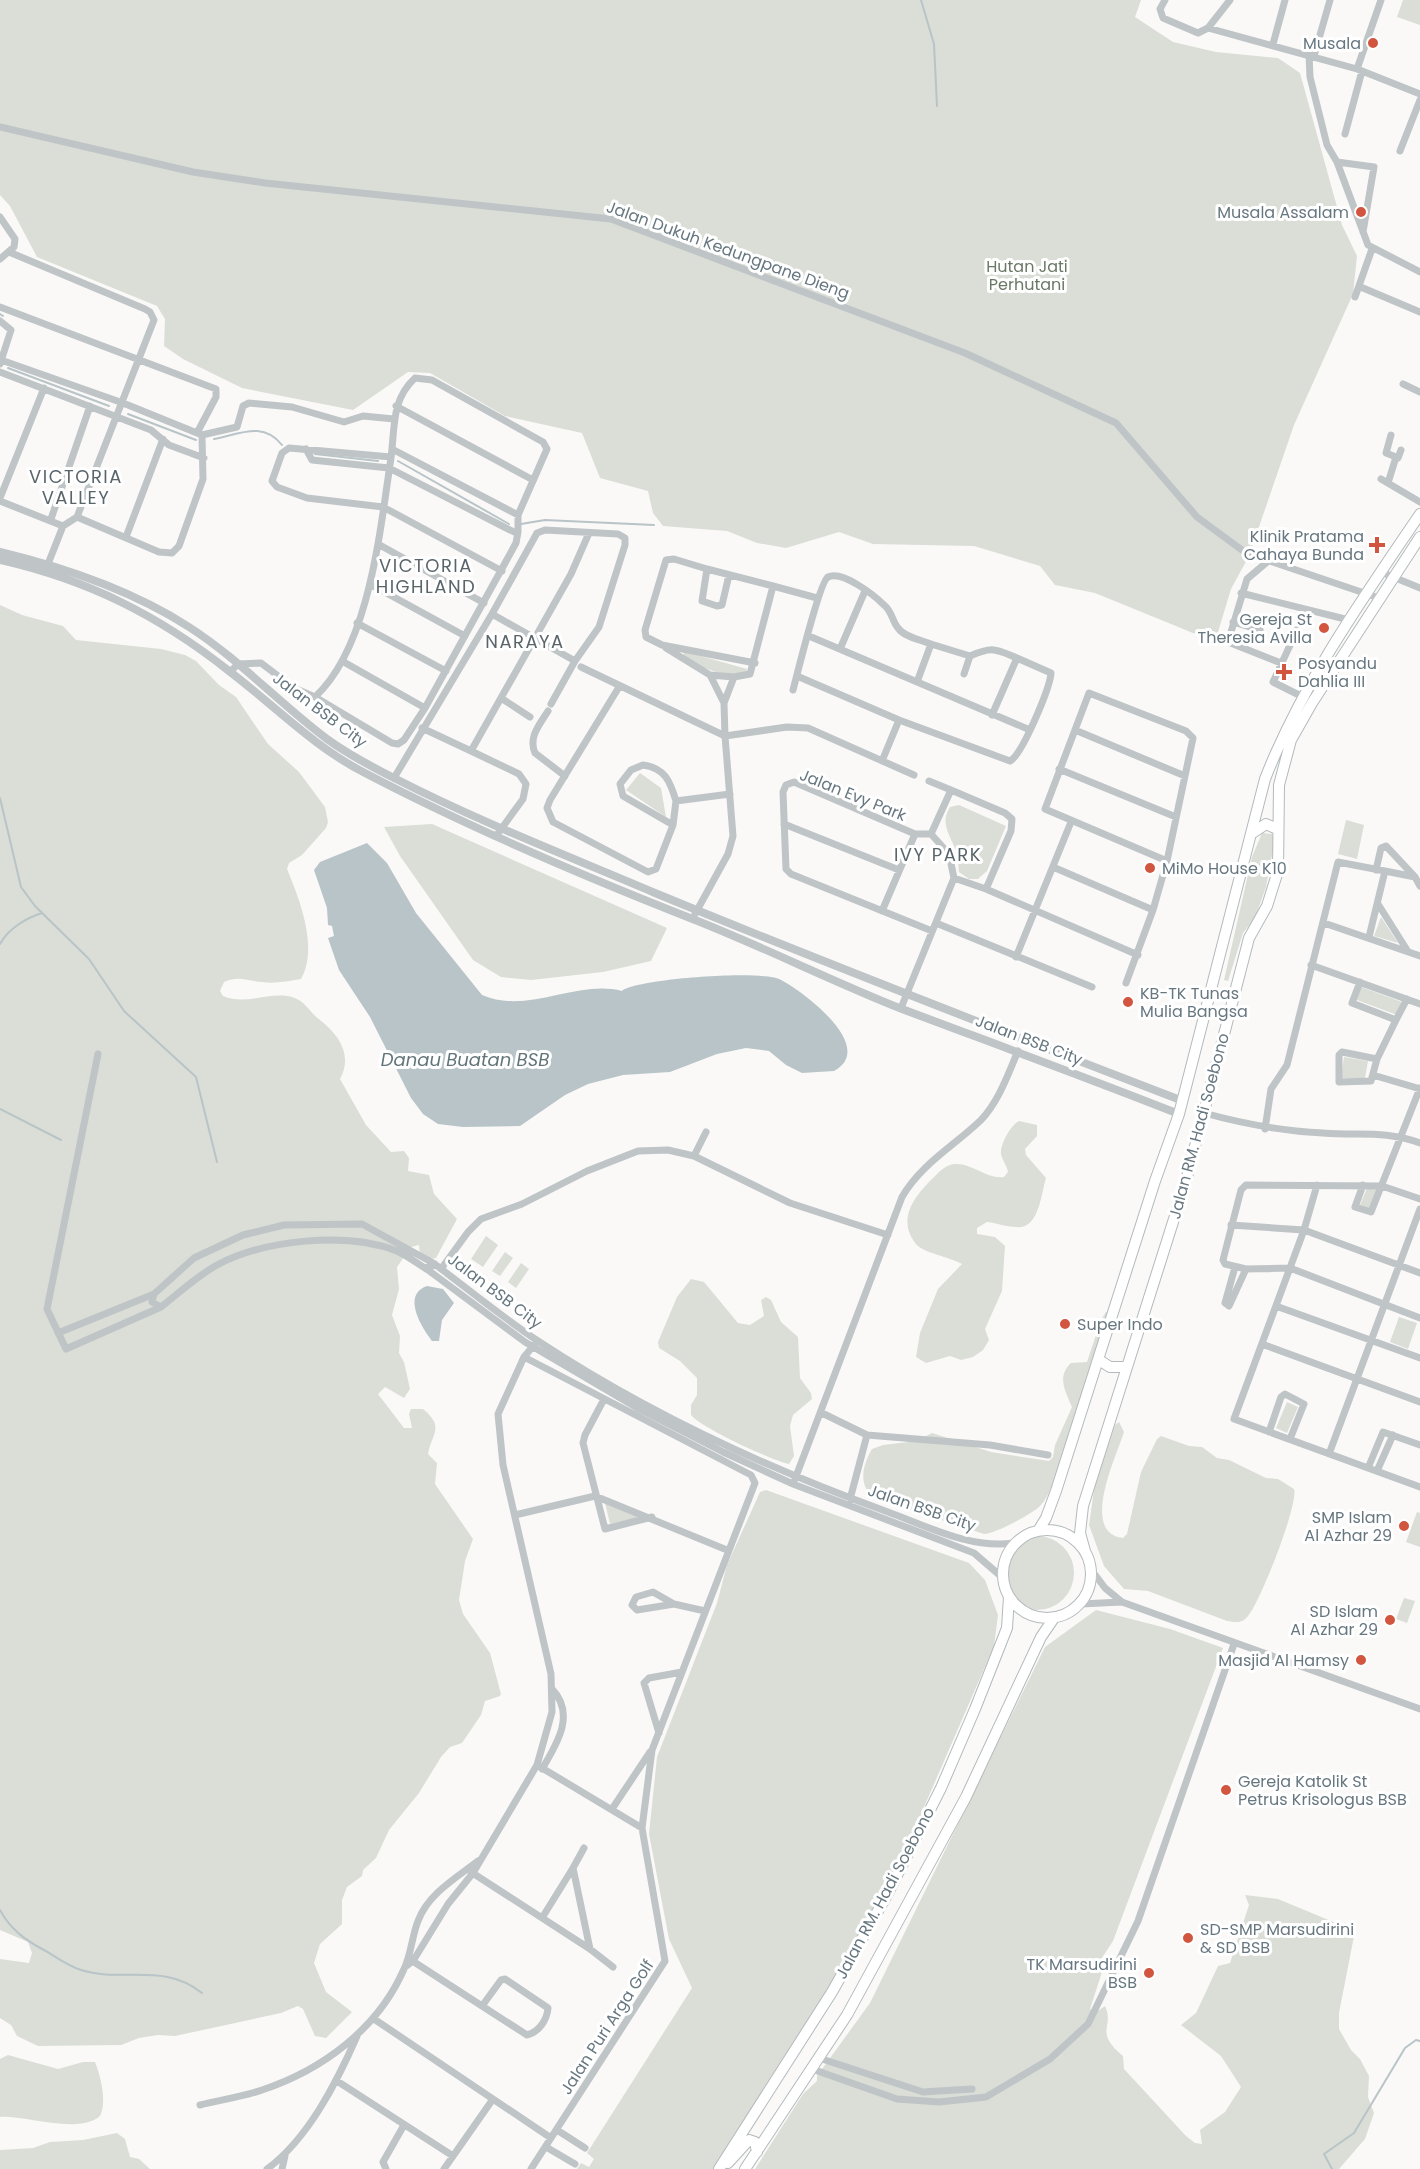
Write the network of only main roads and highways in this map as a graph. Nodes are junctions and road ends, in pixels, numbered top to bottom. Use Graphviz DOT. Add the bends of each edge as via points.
graph roads {
  1 [pos="1420,514"];
  2 [pos="1420,537"];
  3 [pos="1349,620"];
  4 [pos="1362,624"];
  5 [pos="1308,700"];
  6 [pos="1277,830"];
  7 [pos="1251,834"];
  8 [pos="1099,1360"];
  9 [pos="1127,1367"];
  10 [pos="1038,1531"];
  11 [pos="1085,1551"];
  12 [pos="1009,1597"];
  13 [pos="1054,1618"];
  14 [pos="757,2152"];
  15 [pos="720,2167"];
  16 [pos="746,2169"];
  1 -- 3 [label="main road"];
  2 -- 4 [label="main road"];
  3 -- 4 [label="main road"];
  3 -- 5 [label="main road"];
  4 -- 5 [label="main road"];
  5 -- 6 [label="main road, Jalan RM. Hadi Soebono" via="1284,760"];
  5 -- 7 [label="main road, Jalan RM. Hadi Soebono" via="1280,740"];
  6 -- 7 [label="main road" via="1266,824"];
  6 -- 9 [label="main road, Jalan RM. Hadi Soebono" via="1278,871 1267,906 1249,938 1186,1181"];
  7 -- 8 [label="main road, Jalan RM. Hadi Soebono" via="1183,1101"];
  8 -- 9 [label="main road" via="1110,1367"];
  8 -- 10 [label="main road, Jalan RM. Hadi Soebono" via="1053,1498"];
  9 -- 11 [label="main road, Jalan RM. Hadi Soebono" via="1083,1506 1080,1533"];
  10 -- 11 [label="main road" via="1065,1534"];
  10 -- 12 [label="main road, Jalan RM. Hadi Soebono" via="1014,1543 1004,1563 1003,1578"];
  11 -- 13 [label="main road, Jalan RM. Hadi Soebono" via="1090,1587 1081,1604"];
  12 -- 13 [label="main road" via="1028,1614"];
  12 -- 15 [label="main road, Jalan RM. Hadi Soebono" via="1007,1628 975,1709 941,1788 888,1893 832,1992"];
  13 -- 14 [label="main road, Jalan RM. Hadi Soebono" via="1041,1637 966,1797 847,2015"];
  14 -- 15 [label="main road" via="755,2142 748,2140"];
  14 -- 16 [label="main road, Jalan RM. Hadi Soebono"];
}
